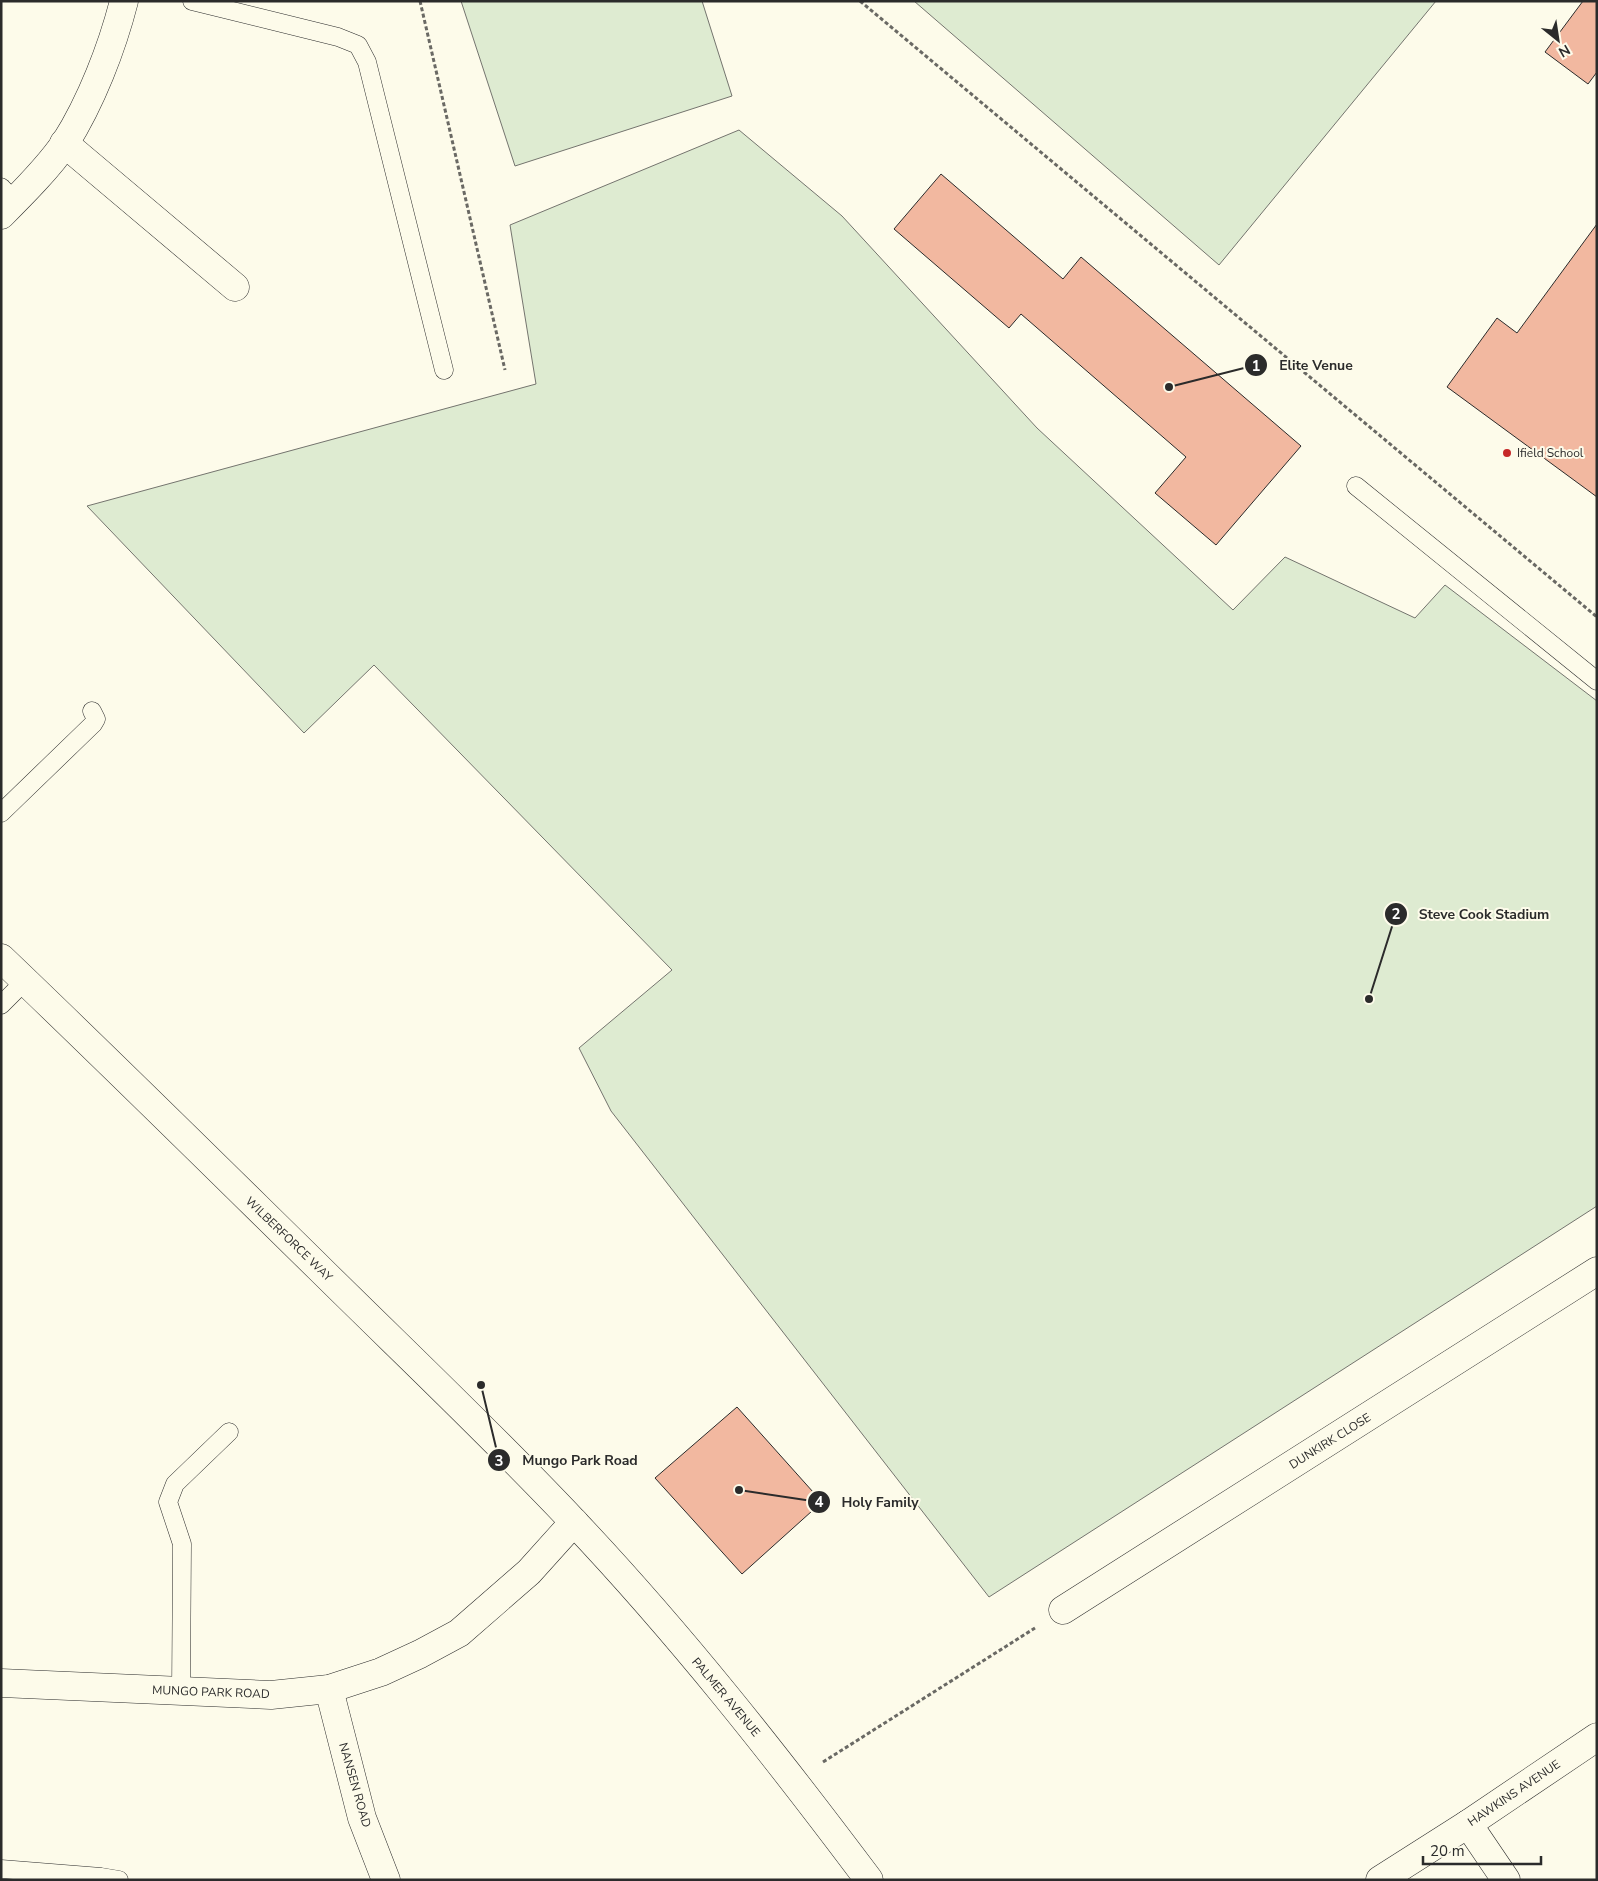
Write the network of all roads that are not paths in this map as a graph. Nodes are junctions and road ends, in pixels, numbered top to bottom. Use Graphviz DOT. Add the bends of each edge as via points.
graph roads {
  1 [pos="124,1"];
  2 [pos="192,1"];
  3 [pos="64,143"];
  4 [pos="6,201"];
  5 [pos="235,287"];
  6 [pos="444,370"];
  7 [pos="1356,486"];
  8 [pos="1597,681"];
  9 [pos="92,711"];
  10 [pos="1,813"];
  11 [pos="1,958"];
  12 [pos="25,981"];
  13 [pos="1,1005"];
  14 [pos="1597,1271"];
  15 [pos="229,1432"];
  16 [pos="574,1522"];
  17 [pos="1063,1610"];
  18 [pos="1,1683"];
  19 [pos="330,1689"];
  20 [pos="181,1692"];
  21 [pos="1597,1738"];
  22 [pos="1468,1824"];
  23 [pos="1,1869"];
  24 [pos="119,1880"];
  25 [pos="386,1880"];
  26 [pos="869,1880"];
  27 [pos="1380,1880"];
  28 [pos="1506,1880"];
  1 -- 3 [label="street" via="98,75"];
  2 -- 6 [label="lane" via="338,37 358,45 367,62 376,94"];
  3 -- 4 [label="street"];
  3 -- 5 [label="street"];
  7 -- 8 [label="lane"];
  9 -- 10 [label="lane" via="96,719 93,724"];
  11 -- 12 [label="street, WILBERFORCE WAY"];
  12 -- 13 [label="lane"];
  12 -- 16 [label="street, WILBERFORCE WAY"];
  14 -- 17 [label="street, DUNKIRK CLOSE"];
  15 -- 20 [label="lane" via="175,1484 168,1502 182,1544"];
  16 -- 19 [label="street, MUNGO PARK ROAD" via="529,1572 459,1633 381,1672"];
  16 -- 26 [label="street, PALMER AVENUE" via="674,1634 794,1780"];
  18 -- 20 [label="street, MUNGO PARK ROAD"];
  19 -- 20 [label="street, MUNGO PARK ROAD" via="271,1695"];
  19 -- 25 [label="street, NANSEN ROAD" via="362,1818"];
  21 -- 22 [label="street, HAWKINS AVENUE"];
  22 -- 27 [label="street, HAWKINS AVENUE"];
  22 -- 28 [label="street"];
  23 -- 24 [label="lane"];
}
